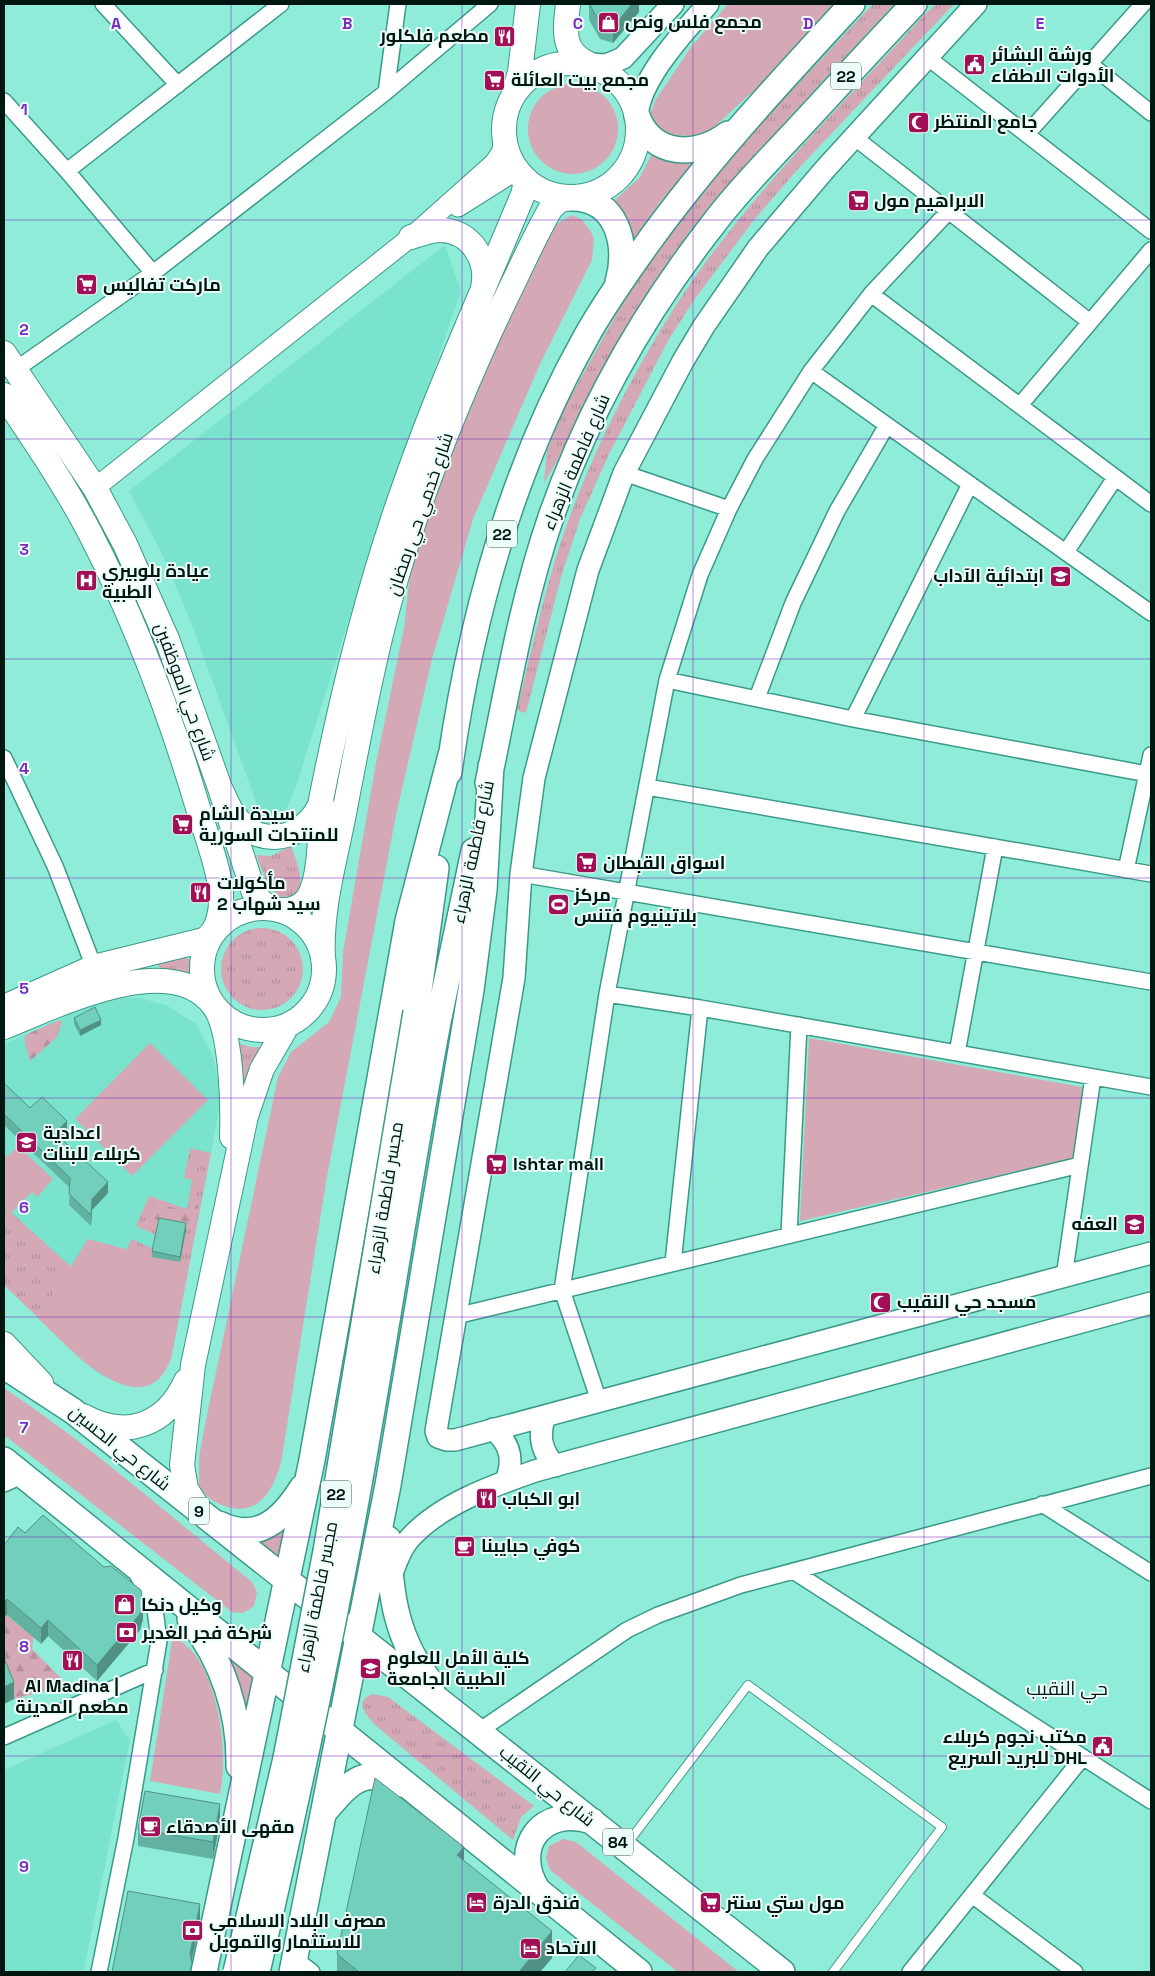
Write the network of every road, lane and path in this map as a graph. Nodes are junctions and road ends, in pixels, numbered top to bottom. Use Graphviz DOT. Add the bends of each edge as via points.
graph roads {
  1 [pos="103,4"];
  2 [pos="281,4"];
  3 [pos="398,4"];
  4 [pos="490,4"];
  5 [pos="528,4"];
  6 [pos="568,4"];
  7 [pos="673,4"];
  8 [pos="708,4"];
  9 [pos="852,4"];
  10 [pos="914,4"];
  11 [pos="976,4"];
  12 [pos="1143,4"];
  13 [pos="927,57"];
  14 [pos="589,64"];
  15 [pos="1090,64"];
  16 [pos="178,85"];
  17 [pos="386,92"];
  18 [pos="514,94"];
  19 [pos="4,101"];
  20 [pos="1151,113"];
  21 [pos="637,116"];
  22 [pos="747,118"];
  23 [pos="1026,134"];
  24 [pos="854,137"];
  25 [pos="504,141"];
  26 [pos="67,171"];
  27 [pos="522,176"];
  28 [pos="572,198"];
  29 [pos="949,211"];
  30 [pos="1151,231"];
  31 [pos="411,237"];
  32 [pos="1151,250"];
  33 [pos="153,273"];
  34 [pos="615,289"];
  35 [pos="871,294"];
  36 [pos="482,296"];
  37 [pos="1090,322"];
  38 [pos="10,362"];
  39 [pos="811,371"];
  40 [pos="4,395"];
  41 [pos="1021,404"];
  42 [pos="887,425"];
  43 [pos="624,473"];
  44 [pos="1116,478"];
  45 [pos="970,484"];
  46 [pos="95,488"];
  47 [pos="1151,504"];
  48 [pos="729,510"];
  49 [pos="1066,552"];
  50 [pos="1151,613"];
  51 [pos="667,680"];
  52 [pos="756,698"];
  53 [pos="853,719"];
  54 [pos="452,755"];
  55 [pos="1151,755"];
  56 [pos="4,758"];
  57 [pos="492,766"];
  58 [pos="1147,774"];
  59 [pos="324,785"];
  60 [pos="647,787"];
  61 [pos="220,788"];
  62 [pos="995,847"];
  63 [pos="1126,870"];
  64 [pos="521,874"];
  65 [pos="1151,874"];
  66 [pos="626,892"];
  67 [pos="276,909"];
  68 [pos="213,932"];
  69 [pos="974,952"];
  70 [pos="323,960"];
  71 [pos="94,967"];
  72 [pos="1151,982"];
  73 [pos="606,994"];
  74 [pos="214,1006"];
  75 [pos="4,1007"];
  76 [pos="700,1008"];
  77 [pos="428,1014"];
  78 [pos="799,1025"];
  79 [pos="287,1026"];
  80 [pos="4,1027"];
  81 [pos="957,1054"];
  82 [pos="1093,1078"];
  83 [pos="1151,1087"];
  84 [pos="1080,1165"];
  85 [pos="229,1189"];
  86 [pos="789,1235"];
  87 [pos="1151,1253"];
  88 [pos="673,1263"];
  89 [pos="1064,1277"];
  90 [pos="562,1290"];
  91 [pos="1151,1303"];
  92 [pos="456,1316"];
  93 [pos="4,1344"];
  94 [pos="193,1365"];
  95 [pos="4,1366"];
  96 [pos="599,1402"];
  97 [pos="73,1411"];
  98 [pos="545,1416"];
  99 [pos="494,1429"];
  100 [pos="4,1460"];
  101 [pos="312,1460"];
  102 [pos="555,1466"];
  103 [pos="1151,1476"];
  104 [pos="14,1479"];
  105 [pos="506,1481"];
  106 [pos="388,1485"];
  107 [pos="1042,1504"];
  108 [pos="205,1516"];
  109 [pos="122,1555"];
  110 [pos="793,1572"];
  111 [pos="1151,1573"];
  112 [pos="287,1580"];
  113 [pos="390,1581"];
  114 [pos="166,1590"];
  115 [pos="359,1637"];
  116 [pos="155,1670"];
  117 [pos="268,1673"];
  118 [pos="454,1711"];
  119 [pos="479,1731"];
  120 [pos="340,1732"];
  121 [pos="4,1737"];
  122 [pos="1082,1757"];
  123 [pos="412,1789"];
  124 [pos="1151,1801"];
  125 [pos="324,1812"];
  126 [pos="592,1821"];
  127 [pos="232,1836"];
  128 [pos="625,1848"];
  129 [pos="316,1852"];
  130 [pos="538,1892"];
  131 [pos="972,1895"];
  132 [pos="300,1968"];
  133 [pos="100,1972"];
  134 [pos="204,1972"];
  135 [pos="236,1972"];
  136 [pos="257,1972"];
  137 [pos="639,1972"];
  138 [pos="782,1972"];
  139 [pos="833,1972"];
  140 [pos="910,1972"];
  141 [pos="1075,1972"];
  1 -- 16 [label="street"];
  2 -- 16 [label="street"];
  3 -- 17 [label="street"];
  4 -- 17 [label="street"];
  5 -- 18 [label="main road" via="520,72"];
  6 -- 14 [label="main road" via="567,41 575,56"];
  7 -- 14 [label="main road" via="623,58 606,65"];
  8 -- 21 [label="main road" via="654,74 639,100"];
  9 -- 22 [label="highway, شارع فاطمة الزهراء / 22"];
  10 -- 57 [label="highway, شارع فاطمة الزهراء / 22" via="744,186 714,223 656,304 611,381 585,432 539,555 518,632"];
  11 -- 13 [label="main road"];
  12 -- 15 [label="street"];
  13 -- 23 [label="street"];
  13 -- 24 [label="main road"];
  14 -- 18 [label="main road" via="572,62 547,67 525,80"];
  14 -- 21 [label="main road" via="620,84 631,99"];
  15 -- 20 [label="street"];
  15 -- 23 [label="street"];
  16 -- 26 [label="street"];
  17 -- 33 [label="street"];
  18 -- 25 [label="main road" via="504,118"];
  19 -- 26 [label="street"];
  21 -- 22 [label="highway" via="647,136 656,143 684,150 712,145"];
  21 -- 28 [label="main road" via="638,136 633,156 624,172 609,186 591,195"];
  22 -- 34 [label="highway, شارع فاطمة الزهراء / 22" via="688,188"];
  23 -- 30 [label="street"];
  24 -- 29 [label="street"];
  24 -- 43 [label="main road" via="758,248 725,296 683,360"];
  25 -- 27 [label="main road" via="510,160"];
  25 -- 31 [label="street" via="494,163"];
  26 -- 33 [label="street"];
  27 -- 28 [label="main road" via="536,188"];
  27 -- 31 [label="street" via="511,174"];
  27 -- 36 [label="main road" via="524,192"];
  28 -- 34 [label="highway" via="598,204 608,212 616,226 622,253 621,272"];
  28 -- 70 [label="main road, شارع خدمي حي رمضان" via="555,204 546,216 460,399 421,502 380,640 324,927"];
  29 -- 35 [label="street"];
  29 -- 37 [label="street"];
  31 -- 36 [label="main road" via="441,230 456,233 469,241 479,253 484,267"];
  31 -- 46 [label="street"];
  32 -- 37 [label="street"];
  33 -- 38 [label="street"];
  34 -- 54 [label="highway, شارع فاطمة الزهراء / 22" via="586,336 546,415 506,522 475,634"];
  35 -- 39 [label="street"];
  35 -- 41 [label="street"];
  36 -- 59 [label="main road" via="428,424 387,536 351,660"];
  37 -- 41 [label="street"];
  38 -- 46 [label="main road, شارع حي الموظفين"];
  39 -- 42 [label="street"];
  39 -- 48 [label="street" via="755,459"];
  40 -- 68 [label="main road, شارع حي الموظفين" via="90,534 123,602 157,687 189,779 220,885 221,909"];
  41 -- 44 [label="street"];
  42 -- 45 [label="street"];
  42 -- 52 [label="street" via="825,536 793,603"];
  43 -- 48 [label="street"];
  43 -- 64 [label="main road" via="588,570 557,687 534,778"];
  44 -- 47 [label="street"];
  44 -- 49 [label="street"];
  45 -- 49 [label="street"];
  45 -- 53 [label="street"];
  46 -- 61 [label="main road, شارع حي الموظفين" via="126,544 163,631"];
  48 -- 51 [label="street" via="700,575"];
  49 -- 50 [label="street"];
  51 -- 52 [label="street"];
  51 -- 60 [label="street"];
  52 -- 53 [label="street"];
  53 -- 58 [label="street"];
  54 -- 77 [label="highway, شارع فاطمة الزهراء / 22"];
  54 -- 101 [label="highway" via="408,921"];
  55 -- 58 [label="street"];
  56 -- 71 [label="street" via="55,866"];
  57 -- 77 [label="highway, شارع فاطمة الزهراء / 22"];
  57 -- 106 [label="highway" via="479,945"];
  58 -- 63 [label="street"];
  59 -- 61 [label="main road" via="314,817 296,834 283,837 269,837 244,827"];
  59 -- 67 [label="main road" via="316,869 309,896 299,906"];
  60 -- 62 [label="street"];
  60 -- 66 [label="street"];
  61 -- 67 [label="main road, شارع حي الموظفين" via="253,890 261,902"];
  62 -- 63 [label="street"];
  62 -- 69 [label="street"];
  63 -- 65 [label="street"];
  64 -- 66 [label="street"];
  64 -- 92 [label="main road" via="514,978"];
  66 -- 69 [label="street"];
  66 -- 73 [label="street"];
  67 -- 68 [label="main road" via="256,908 239,912"];
  67 -- 70 [label="main road" via="296,918 309,929"];
  68 -- 71 [label="main road" via="200,942"];
  68 -- 74 [label="main road" via="204,950 201,969 204,989"];
  69 -- 72 [label="street"];
  69 -- 81 [label="street"];
  70 -- 79 [label="main road" via="323,980 316,999 304,1015"];
  71 -- 75 [label="main road"];
  73 -- 76 [label="street"];
  73 -- 90 [label="street"];
  74 -- 79 [label="main road" via="229,1021 247,1029 268,1031"];
  74 -- 80 [label="main road" via="181,984 146,981 100,990"];
  74 -- 85 [label="main road" via="224,1031 229,1070 232,1118"];
  76 -- 78 [label="street"];
  76 -- 88 [label="street"];
  77 -- 135 [label="highway, مجسر فاطمة الزهراء / 22, bridge" via="286,1758"];
  77 -- 136 [label="highway, مجسر فاطمة الزهراء / 22, bridge" via="420,1114 371,1417 305,1765"];
  78 -- 81 [label="street"];
  78 -- 86 [label="street"];
  79 -- 85 [label="main road" via="269,1054 256,1085"];
  81 -- 82 [label="street"];
  82 -- 83 [label="street"];
  82 -- 84 [label="street"];
  84 -- 86 [label="street"];
  84 -- 89 [label="street"];
  85 -- 94 [label="main road"];
  86 -- 88 [label="street"];
  87 -- 89 [label="main road"];
  88 -- 90 [label="street"];
  89 -- 96 [label="main road"];
  90 -- 92 [label="street"];
  90 -- 96 [label="street"];
  91 -- 102 [label="main road"];
  92 -- 99 [label="main road" via="436,1419 438,1437 447,1440"];
  93 -- 97 [label="main road, شارع حي الحسين"];
  94 -- 97 [label="main road" via="169,1410 148,1423 123,1428 105,1425"];
  94 -- 108 [label="main road" via="182,1465 186,1489"];
  95 -- 97 [label="highway, 9"];
  96 -- 98 [label="main road"];
  97 -- 108 [label="highway, شارع حي الحسين / 9"];
  98 -- 99 [label="main road"];
  98 -- 102 [label="main road" via="540,1437 547,1458"];
  99 -- 105 [label="main road" via="508,1447 511,1459"];
  100 -- 104 [label="highway"];
  101 -- 106 [label="highway" via="311,1485 317,1502 337,1518 354,1521 371,1515 383,1502"];
  101 -- 108 [label="highway" via="307,1478 288,1510 267,1526 256,1530 231,1530"];
  101 -- 112 [label="highway"];
  102 -- 105 [label="main road"];
  103 -- 107 [label="street"];
  104 -- 109 [label="highway"];
  105 -- 113 [label="main road" via="456,1505 423,1526 400,1551"];
  106 -- 113 [label="highway"];
  106 -- 115 [label="highway"];
  107 -- 110 [label="street"];
  107 -- 111 [label="street"];
  108 -- 112 [label="highway, شارع حي الحسين / 9"];
  109 -- 114 [label="highway"];
  109 -- 116 [label="street" via="142,1582 155,1608 160,1631"];
  110 -- 119 [label="street" via="741,1585 627,1630"];
  110 -- 122 [label="street"];
  112 -- 115 [label="highway, شارع حي الحسين / 9"];
  112 -- 117 [label="highway"];
  113 -- 118 [label="highway" via="396,1616 407,1646 424,1675"];
  114 -- 117 [label="highway"];
  114 -- 127 [label="highway" via="208,1646 230,1698 239,1757"];
  115 -- 118 [label="highway, شارع حي الحسين / 84"];
  115 -- 120 [label="highway"];
  116 -- 121 [label="street"];
  116 -- 133 [label="street"];
  117 -- 120 [label="highway"];
  117 -- 127 [label="highway"];
  118 -- 119 [label="highway, شارع حي النقيب / 84"];
  119 -- 126 [label="highway, شارع حي النقيب / 84"];
  120 -- 123 [label="highway"];
  120 -- 125 [label="highway"];
  122 -- 124 [label="street"];
  122 -- 131 [label="street"];
  123 -- 125 [label="highway" via="383,1777 364,1777 346,1786"];
  123 -- 130 [label="highway"];
  125 -- 129 [label="highway"];
  126 -- 128 [label="highway, شارع حي النقيب / 84"];
  126 -- 130 [label="highway" via="577,1816 561,1817 547,1823 535,1834 528,1848 526,1863"];
  127 -- 129 [label="highway" via="252,1810 267,1804 283,1804 294,1808 311,1822 316,1831"];
  127 -- 134 [label="highway"];
  128 -- 138 [label="highway, شارع حي النقيب / 84"];
  128 -- 139 [label="lane" via="748,1685 942,1827"];
  129 -- 132 [label="highway"];
  130 -- 137 [label="highway"];
  131 -- 140 [label="street"];
  131 -- 141 [label="street"];
}
